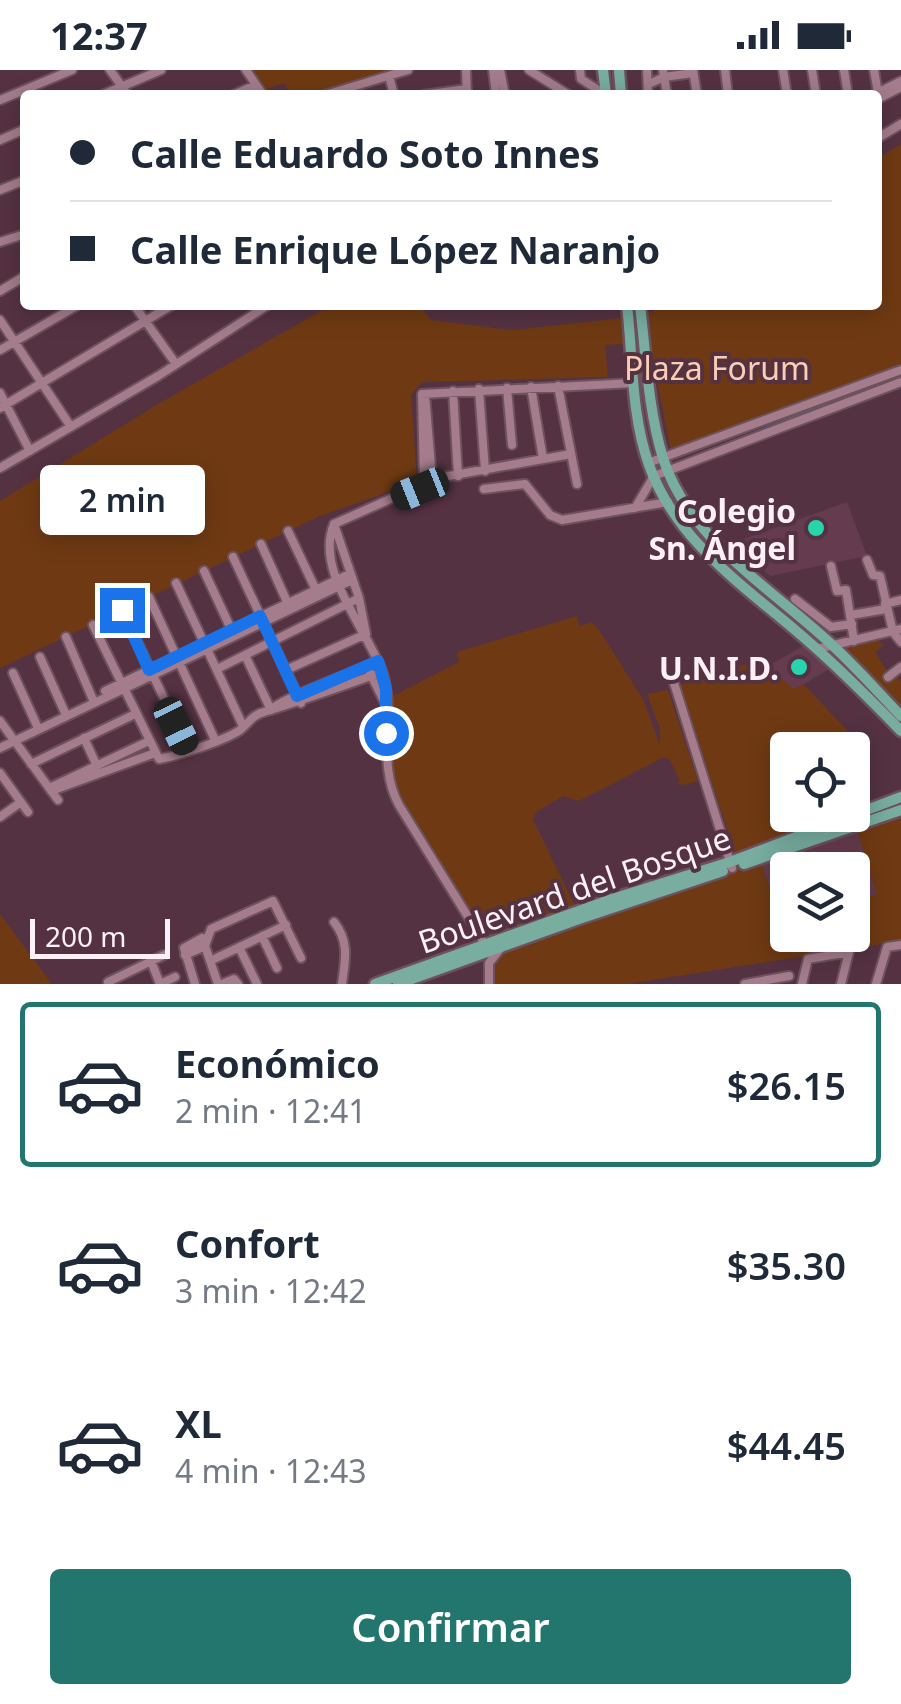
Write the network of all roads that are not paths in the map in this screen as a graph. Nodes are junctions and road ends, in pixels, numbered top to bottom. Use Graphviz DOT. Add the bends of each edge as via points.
graph roads {
  1 [pos="72,70"];
  2 [pos="110,70"];
  3 [pos="161,70"];
  4 [pos="246,70"];
  5 [pos="408,70"];
  6 [pos="529,70"];
  7 [pos="647,70"];
  8 [pos="693,72"];
  9 [pos="664,74"];
  10 [pos="389,76"];
  11 [pos="650,84"];
  12 [pos="256,85"];
  13 [pos="24,90"];
  14 [pos="125,90"];
  15 [pos="128,90"];
  16 [pos="244,90"];
  17 [pos="259,90"];
  18 [pos="342,90"];
  19 [pos="393,90"];
  20 [pos="559,90"];
  21 [pos="649,90"];
  22 [pos="69,310"];
  23 [pos="138,310"];
  24 [pos="164,310"];
  25 [pos="260,310"];
  26 [pos="628,310"];
  27 [pos="641,310"];
  28 [pos="0,320"];
  29 [pos="146,322"];
  30 [pos="15,342"];
  31 [pos="0,350"];
  32 [pos="176,364"];
  33 [pos="901,370"];
  34 [pos="901,382"];
  35 [pos="634,383"];
  36 [pos="43,384"];
  37 [pos="558,386"];
  38 [pos="531,387"];
  39 [pos="857,387"];
  40 [pos="507,388"];
  41 [pos="479,389"];
  42 [pos="453,391"];
  43 [pos="0,393"];
  44 [pos="833,396"];
  45 [pos="861,398"];
  46 [pos="3,406"];
  47 [pos="838,406"];
  48 [pos="71,428"];
  49 [pos="512,445"];
  50 [pos="30,451"];
  51 [pos="570,454"];
  52 [pos="663,458"];
  53 [pos="544,459"];
  54 [pos="648,463"];
  55 [pos="0,468"];
  56 [pos="485,471"];
  57 [pos="668,472"];
  58 [pos="458,476"];
  59 [pos="654,476"];
  60 [pos="429,480"];
  61 [pos="577,484"];
  62 [pos="484,489"];
  63 [pos="668,502"];
  64 [pos="636,508"];
  65 [pos="334,524"];
  66 [pos="288,531"];
  67 [pos="260,544"];
  68 [pos="233,557"];
  69 [pos="868,560"];
  70 [pos="830,566"];
  71 [pos="204,571"];
  72 [pos="350,577"];
  73 [pos="176,583"];
  74 [pos="337,583"];
  75 [pos="317,593"];
  76 [pos="149,597"];
  77 [pos="359,598"];
  78 [pos="795,599"];
  79 [pos="901,600"];
  80 [pos="350,603"];
  81 [pos="289,606"];
  82 [pos="885,607"];
  83 [pos="122,610"];
  84 [pos="262,619"];
  85 [pos="851,620"];
  86 [pos="93,625"];
  87 [pos="897,631"];
  88 [pos="233,633"];
  89 [pos="366,634"];
  90 [pos="66,637"];
  91 [pos="854,641"];
  92 [pos="272,642"];
  93 [pos="901,642"];
  94 [pos="206,646"];
  95 [pos="833,646"];
  96 [pos="817,649"];
  97 [pos="246,655"];
  98 [pos="40,658"];
  99 [pos="178,659"];
  100 [pos="378,661"];
  101 [pos="901,667"];
  102 [pos="217,669"];
  103 [pos="286,670"];
  104 [pos="369,671"];
  105 [pos="150,672"];
  106 [pos="382,672"];
  107 [pos="12,673"];
  108 [pos="888,676"];
  109 [pos="674,682"];
  110 [pos="122,686"];
  111 [pos="867,696"];
  112 [pos="93,699"];
  113 [pos="299,699"];
  114 [pos="386,705"];
  115 [pos="890,705"];
  116 [pos="270,710"];
  117 [pos="65,713"];
  118 [pos="135,714"];
  119 [pos="901,716"];
  120 [pos="0,721"];
  121 [pos="37,726"];
  122 [pos="243,726"];
  123 [pos="901,731"];
  124 [pos="12,738"];
  125 [pos="84,738"];
  126 [pos="216,740"];
  127 [pos="149,741"];
  128 [pos="0,745"];
  129 [pos="189,751"];
  130 [pos="157,756"];
  131 [pos="31,764"];
  132 [pos="99,769"];
  133 [pos="1,776"];
  134 [pos="901,798"];
  135 [pos="21,802"];
  136 [pos="901,810"];
  137 [pos="28,812"];
  138 [pos="0,817"];
  139 [pos="731,865"];
  140 [pos="567,919"];
  141 [pos="334,922"];
  142 [pos="286,925"];
  143 [pos="262,936"];
  144 [pos="204,942"];
  145 [pos="901,945"];
  146 [pos="486,946"];
  147 [pos="240,947"];
  148 [pos="500,949"];
  149 [pos="164,955"];
  150 [pos="301,958"];
  151 [pos="469,960"];
  152 [pos="151,961"];
  153 [pos="210,961"];
  154 [pos="277,968"];
  155 [pos="488,972"];
  156 [pos="789,976"];
  157 [pos="175,977"];
  158 [pos="108,982"];
  159 [pos="773,982"];
  160 [pos="380,983"];
  161 [pos="160,984"];
  162 [pos="196,984"];
  163 [pos="220,984"];
  164 [pos="238,984"];
  165 [pos="257,984"];
  166 [pos="342,984"];
  167 [pos="398,984"];
  168 [pos="489,984"];
  169 [pos="745,984"];
  170 [pos="802,984"];
  171 [pos="841,984"];
  172 [pos="876,984"];
  1 -- 13 [label="street"];
  2 -- 14 [label="street"];
  3 -- 15 [label="street"];
  4 -- 12 [label="street"];
  5 -- 10 [label="street"];
  6 -- 20 [label="street"];
  7 -- 11 [label="street"];
  8 -- 9 [label="street"];
  9 -- 11 [label="street"];
  10 -- 18 [label="street"];
  10 -- 19 [label="street"];
  11 -- 21 [label="street"];
  12 -- 16 [label="street"];
  12 -- 17 [label="street"];
  22 -- 30 [label="street"];
  23 -- 29 [label="street"];
  24 -- 29 [label="street"];
  25 -- 32 [label="street"];
  26 -- 35 [label="main road"];
  27 -- 52 [label="main road"];
  28 -- 30 [label="street"];
  29 -- 32 [label="street"];
  29 -- 36 [label="street"];
  30 -- 31 [label="street"];
  30 -- 36 [label="street"];
  32 -- 48 [label="street"];
  33 -- 39 [label="street"];
  34 -- 45 [label="street"];
  35 -- 37 [label="street"];
  35 -- 54 [label="main road"];
  36 -- 46 [label="street"];
  36 -- 48 [label="street"];
  37 -- 38 [label="street"];
  37 -- 51 [label="street"];
  38 -- 40 [label="street"];
  38 -- 53 [label="street"];
  39 -- 44 [label="street"];
  39 -- 45 [label="street"];
  40 -- 41 [label="street"];
  40 -- 49 [label="street"];
  41 -- 42 [label="street"];
  41 -- 56 [label="street"];
  42 -- 58 [label="street"];
  42 -- 60 [label="street" via="423,394"];
  43 -- 46 [label="street"];
  44 -- 47 [label="street"];
  44 -- 52 [label="street"];
  45 -- 47 [label="street"];
  46 -- 50 [label="street"];
  47 -- 57 [label="street"];
  48 -- 50 [label="street"];
  50 -- 55 [label="street"];
  51 -- 53 [label="street"];
  51 -- 61 [label="street"];
  52 -- 54 [label="street"];
  52 -- 57 [label="main road"];
  53 -- 56 [label="street"];
  54 -- 59 [label="main road"];
  56 -- 58 [label="street"];
  57 -- 59 [label="street"];
  57 -- 95 [label="main road" via="694,517"];
  58 -- 60 [label="street"];
  59 -- 63 [label="main road"];
  59 -- 64 [label="street"];
  60 -- 65 [label="street"];
  62 -- 64 [label="street" via="525,484 562,520"];
  63 -- 64 [label="street"];
  63 -- 96 [label="main road" via="710,558"];
  65 -- 72 [label="street"];
  65 -- 74 [label="street" via="330,560"];
  66 -- 75 [label="street"];
  67 -- 81 [label="street"];
  68 -- 84 [label="street"];
  69 -- 82 [label="street" via="880,576"];
  70 -- 85 [label="street" via="837,591 846,590"];
  71 -- 88 [label="street"];
  72 -- 74 [label="street"];
  72 -- 77 [label="street"];
  73 -- 94 [label="street"];
  74 -- 75 [label="street"];
  74 -- 80 [label="street"];
  75 -- 81 [label="street"];
  76 -- 99 [label="street"];
  77 -- 80 [label="street"];
  77 -- 89 [label="street"];
  78 -- 85 [label="street" via="830,627"];
  79 -- 82 [label="street"];
  80 -- 89 [label="street"];
  80 -- 92 [label="street"];
  81 -- 84 [label="street"];
  82 -- 85 [label="street"];
  82 -- 87 [label="street"];
  83 -- 105 [label="street"];
  84 -- 88 [label="street"];
  84 -- 92 [label="street"];
  85 -- 91 [label="street"];
  86 -- 110 [label="street"];
  87 -- 91 [label="street"];
  87 -- 93 [label="street"];
  88 -- 94 [label="street"];
  89 -- 100 [label="street"];
  89 -- 103 [label="street"];
  90 -- 112 [label="street"];
  91 -- 95 [label="street"];
  92 -- 97 [label="street"];
  92 -- 103 [label="street"];
  94 -- 99 [label="street"];
  94 -- 102 [label="street"];
  95 -- 96 [label="street"];
  95 -- 115 [label="main road"];
  96 -- 111 [label="main road"];
  97 -- 102 [label="street"];
  97 -- 116 [label="street"];
  98 -- 117 [label="street"];
  99 -- 105 [label="street"];
  99 -- 126 [label="street"];
  100 -- 104 [label="street"];
  100 -- 106 [label="street"];
  101 -- 108 [label="street"];
  102 -- 122 [label="street"];
  103 -- 113 [label="street"];
  104 -- 106 [label="street"];
  104 -- 113 [label="street"];
  104 -- 114 [label="street"];
  105 -- 110 [label="street"];
  105 -- 129 [label="street"];
  106 -- 114 [label="street"];
  107 -- 121 [label="street"];
  109 -- 139 [label="street"];
  110 -- 112 [label="street"];
  110 -- 118 [label="street"];
  111 -- 115 [label="main road"];
  111 -- 123 [label="main road"];
  112 -- 117 [label="street"];
  113 -- 116 [label="street"];
  114 -- 146 [label="street" via="386,765 396,798"];
  115 -- 119 [label="main road"];
  116 -- 122 [label="street"];
  117 -- 121 [label="street"];
  118 -- 125 [label="street"];
  118 -- 127 [label="street"];
  120 -- 124 [label="street"];
  121 -- 124 [label="street"];
  122 -- 126 [label="street"];
  124 -- 128 [label="street"];
  124 -- 131 [label="street"];
  125 -- 131 [label="street"];
  125 -- 132 [label="street"];
  126 -- 129 [label="street"];
  127 -- 130 [label="street"];
  127 -- 132 [label="street"];
  129 -- 130 [label="street"];
  130 -- 132 [label="street"];
  131 -- 132 [label="street" via="53,793"];
  133 -- 135 [label="street"];
  134 -- 139 [label="main road, Boulevard del Bosque"];
  135 -- 137 [label="street"];
  135 -- 138 [label="street"];
  136 -- 139 [label="main road, Boulevard del Bosque"];
  139 -- 140 [label="main road, Boulevard del Bosque"];
  140 -- 146 [label="main road, Boulevard del Bosque"];
  140 -- 148 [label="main road, Boulevard del Bosque"];
  141 -- 166 [label="street" via="347,958"];
  142 -- 143 [label="street"];
  142 -- 144 [label="street" via="274,902 211,928"];
  142 -- 150 [label="street"];
  143 -- 147 [label="street"];
  143 -- 154 [label="street"];
  144 -- 153 [label="street"];
  144 -- 162 [label="street" via="186,946"];
  145 -- 172 [label="street" via="886,947"];
  146 -- 160 [label="main road, Boulevard del Bosque"];
  147 -- 153 [label="street"];
  147 -- 165 [label="street"];
  148 -- 151 [label="main road, Boulevard del Bosque"];
  148 -- 155 [label="street"];
  149 -- 152 [label="street"];
  151 -- 155 [label="street"];
  151 -- 167 [label="main road, Boulevard del Bosque"];
  152 -- 158 [label="street"];
  152 -- 161 [label="street"];
  153 -- 163 [label="street"];
  155 -- 168 [label="street"];
  156 -- 159 [label="street"];
  157 -- 161 [label="street"];
  159 -- 169 [label="street"];
  163 -- 164 [label="street" via="235,978"];
  170 -- 171 [label="street" via="808,959 849,952"];
}
